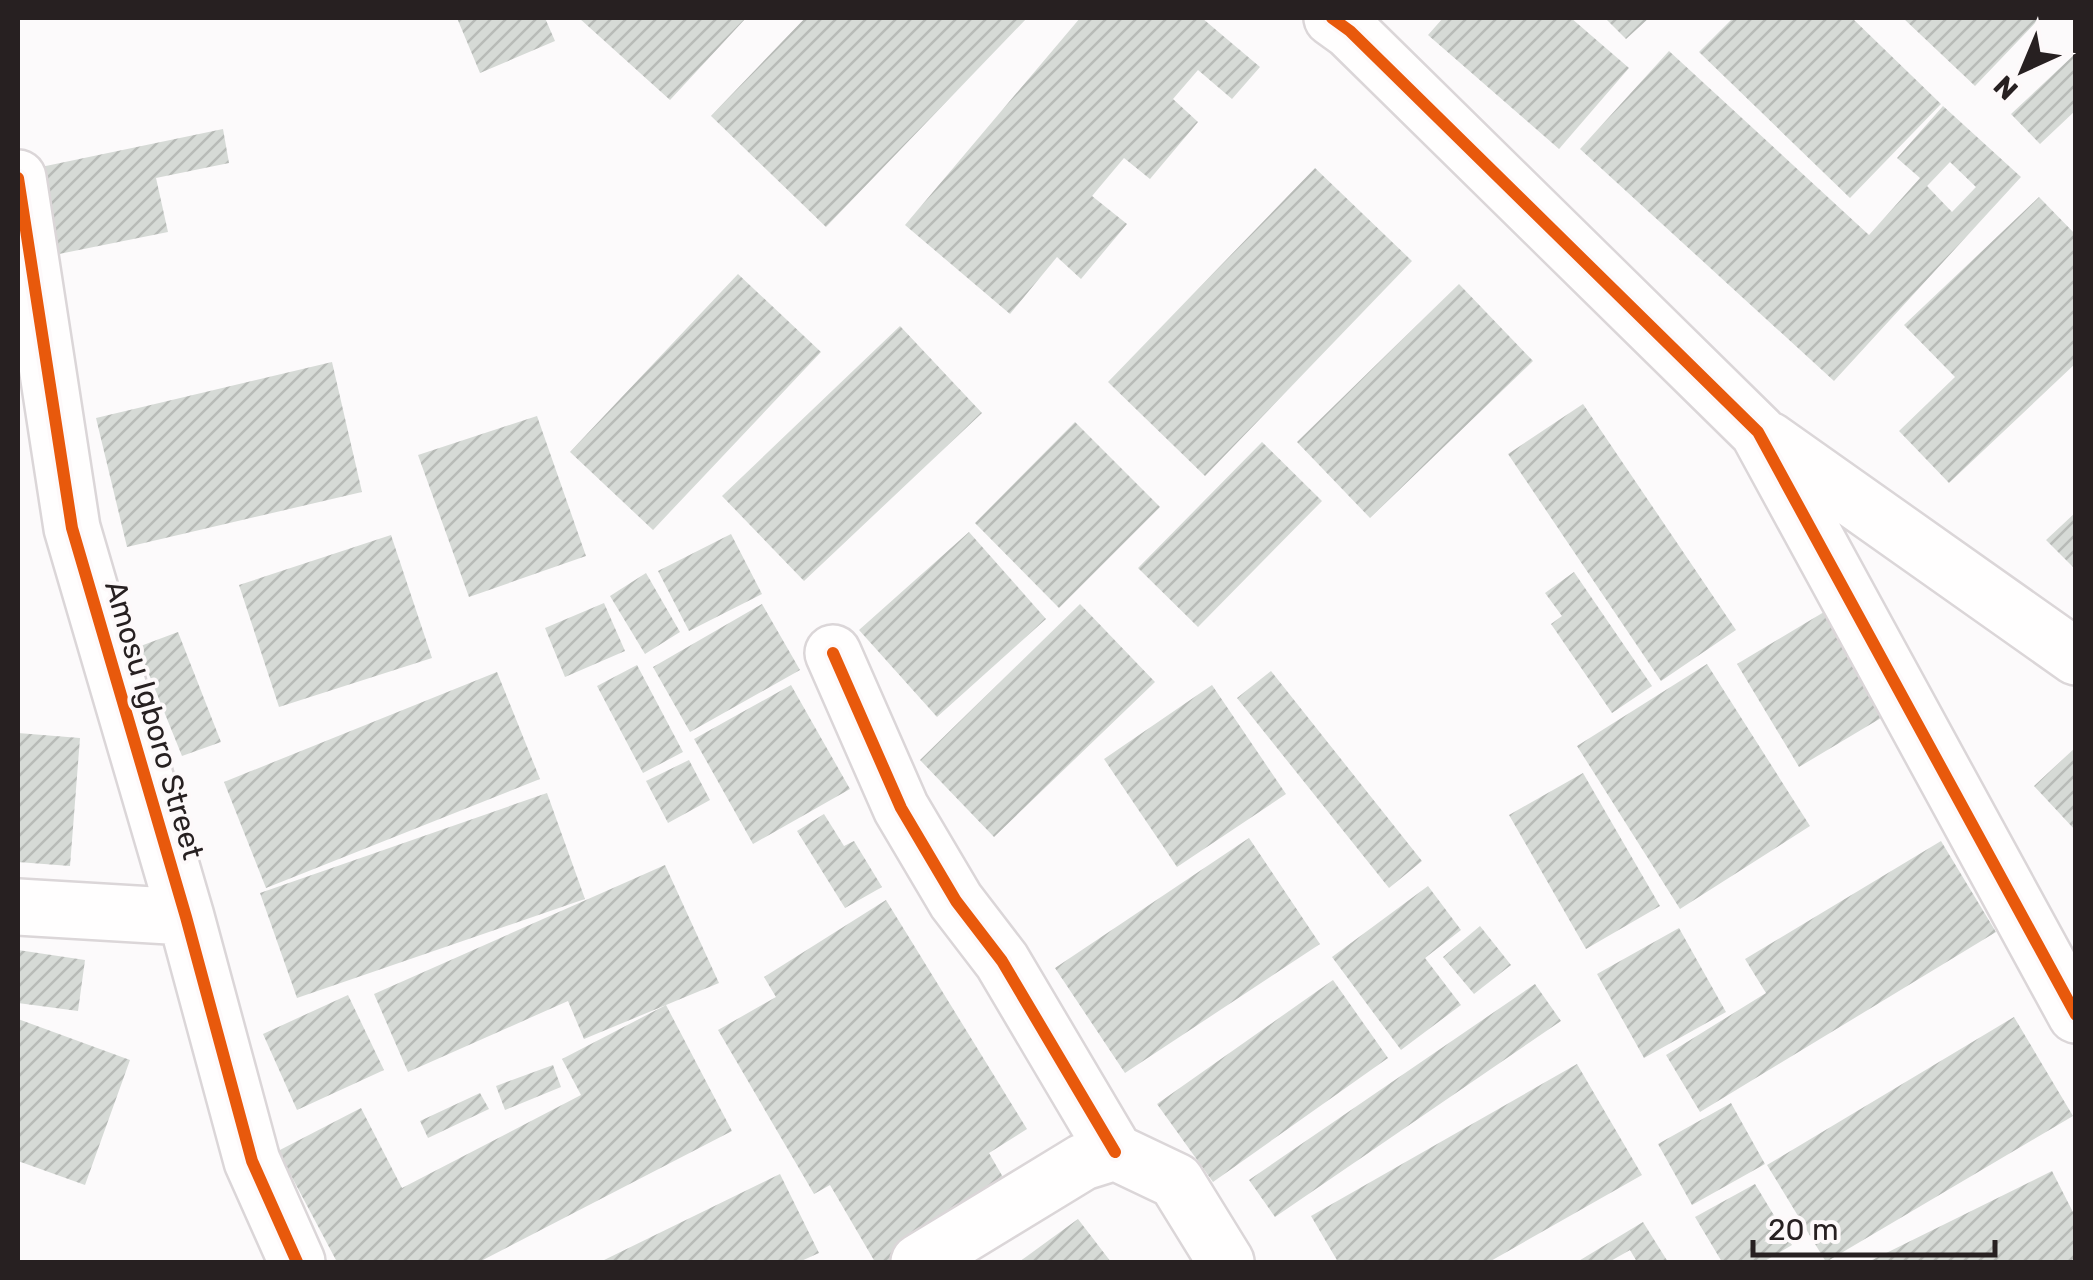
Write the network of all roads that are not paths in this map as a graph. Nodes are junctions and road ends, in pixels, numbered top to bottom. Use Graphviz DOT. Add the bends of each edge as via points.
graph roads {
  1 [pos="1349,22"];
  2 [pos="18,178"];
  3 [pos="1758,432"];
  4 [pos="833,653"];
  5 [pos="2076,657"];
  6 [pos="18,906"];
  7 [pos="186,917"];
  8 [pos="2076,1015"];
  9 [pos="1115,1152"];
  10 [pos="297,1262"];
  11 [pos="919,1262"];
  12 [pos="1226,1262"];
  1 -- 3 [label="street"];
  2 -- 7 [label="street, Amosu Igboro Street" via="72,528"];
  3 -- 5 [label="street"];
  3 -- 8 [label="street"];
  4 -- 9 [label="street" via="901,808"];
  6 -- 7 [label="street"];
  7 -- 10 [label="street, Amosu Igboro Street" via="252,1160"];
  9 -- 11 [label="street" via="1083,1162"];
  9 -- 12 [label="street" via="1176,1181"];
}
